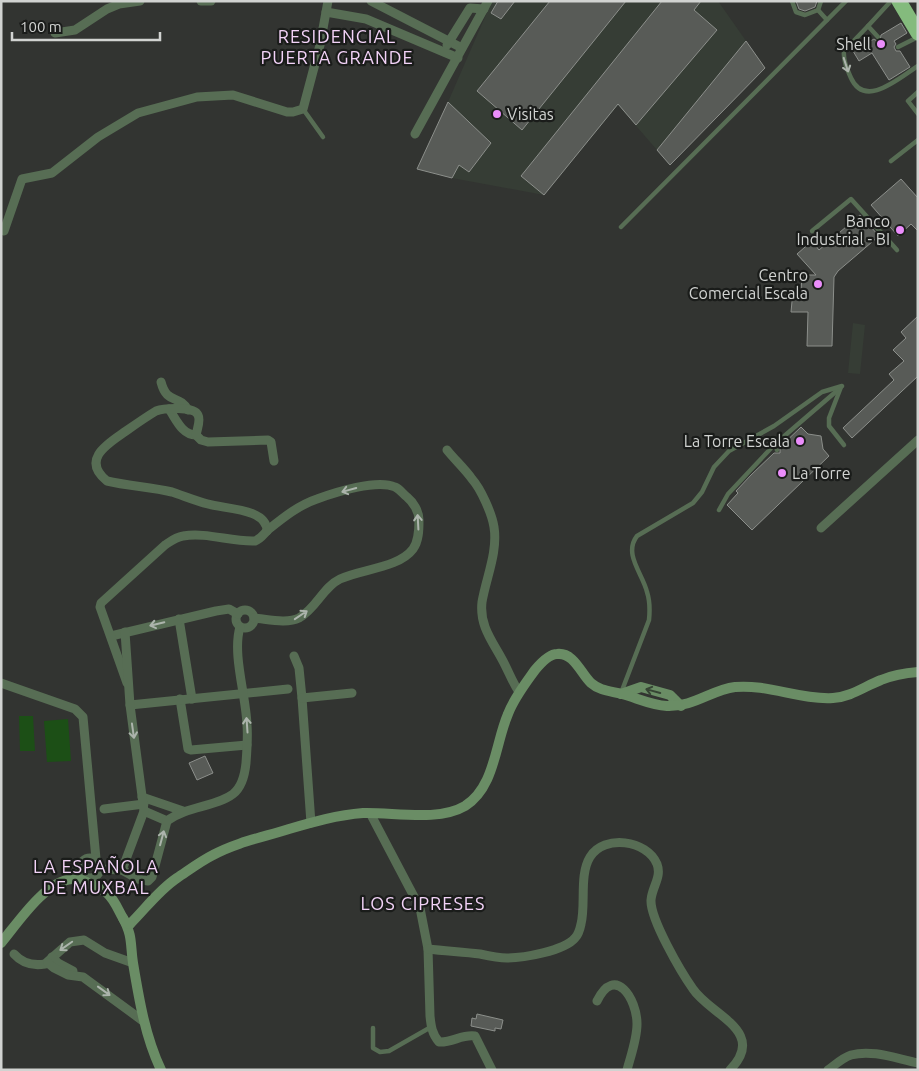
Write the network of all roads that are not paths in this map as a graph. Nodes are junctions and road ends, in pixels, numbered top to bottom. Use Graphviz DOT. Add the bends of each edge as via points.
graph roads {
  1 [pos="140,1"];
  2 [pos="201,1"];
  3 [pos="210,1"];
  4 [pos="328,1"];
  5 [pos="371,1"];
  6 [pos="792,1"];
  7 [pos="820,1"];
  8 [pos="846,1"];
  9 [pos="891,1"];
  10 [pos="899,1"];
  11 [pos="107,5"];
  12 [pos="486,5"];
  13 [pos="818,10"];
  14 [pos="326,12"];
  15 [pos="827,20"];
  16 [pos="868,26"];
  17 [pos="55,33"];
  18 [pos="918,33"];
  19 [pos="878,37"];
  20 [pos="918,37"];
  21 [pos="449,41"];
  22 [pos="898,47"];
  23 [pos="462,48"];
  24 [pos="443,52"];
  25 [pos="458,58"];
  26 [pos="918,66"];
  27 [pos="918,92"];
  28 [pos="303,109"];
  29 [pos="918,114"];
  30 [pos="415,134"];
  31 [pos="323,137"];
  32 [pos="918,140"];
  33 [pos="891,161"];
  34 [pos="621,227"];
  35 [pos="4,231"];
  36 [pos="812,231"];
  37 [pos="896,250"];
  38 [pos="161,382"];
  39 [pos="842,386"];
  40 [pos="169,409"];
  41 [pos="188,410"];
  42 [pos="196,435"];
  43 [pos="918,440"];
  44 [pos="775,444"];
  45 [pos="844,445"];
  46 [pos="447,450"];
  47 [pos="778,450"];
  48 [pos="274,461"];
  49 [pos="719,510"];
  50 [pos="821,528"];
  51 [pos="267,531"];
  52 [pos="238,614"];
  53 [pos="254,618"];
  54 [pos="180,619"];
  55 [pos="240,627"];
  56 [pos="125,632"];
  57 [pos="111,636"];
  58 [pos="294,656"];
  59 [pos="918,672"];
  60 [pos="1,683"];
  61 [pos="127,683"];
  62 [pos="288,689"];
  63 [pos="519,692"];
  64 [pos="243,693"];
  65 [pos="352,693"];
  66 [pos="621,694"];
  67 [pos="192,698"];
  68 [pos="302,698"];
  69 [pos="180,699"];
  70 [pos="130,705"];
  71 [pos="247,745"];
  72 [pos="143,804"];
  73 [pos="104,809"];
  74 [pos="183,811"];
  75 [pos="370,813"];
  76 [pos="167,821"];
  77 [pos="311,823"];
  78 [pos="96,859"];
  79 [pos="122,870"];
  80 [pos="99,872"];
  81 [pos="77,875"];
  82 [pos="100,888"];
  83 [pos="127,924"];
  84 [pos="1,943"];
  85 [pos="428,949"];
  86 [pos="14,954"];
  87 [pos="50,960"];
  88 [pos="133,963"];
  89 [pos="597,1000"];
  90 [pos="143,1021"];
  91 [pos="431,1027"];
  92 [pos="373,1028"];
  93 [pos="918,1063"];
  94 [pos="161,1070"];
  95 [pos="492,1070"];
  96 [pos="627,1070"];
  97 [pos="730,1070"];
  98 [pos="828,1070"];
  1 -- 11 [label="street"];
  2 -- 3 [label="street"];
  4 -- 14 [label="street"];
  5 -- 21 [label="street"];
  6 -- 13 [label="lane" via="800,14"];
  7 -- 13 [label="lane"];
  8 -- 15 [label="lane"];
  9 -- 16 [label="lane"];
  10 -- 18 [label="highway"];
  11 -- 17 [label="street" via="75,30"];
  12 -- 21 [label="street" via="470,8"];
  12 -- 23 [label="street"];
  13 -- 15 [label="lane"];
  14 -- 24 [label="street" via="366,19"];
  14 -- 28 [label="street"];
  15 -- 34 [label="lane"];
  16 -- 19 [label="lane"];
  16 -- 26 [label="lane, one-way" via="844,51 850,78 858,88 874,92"];
  20 -- 22 [label="lane"];
  21 -- 23 [label="street"];
  21 -- 24 [label="street"];
  23 -- 25 [label="street"];
  24 -- 25 [label="street"];
  25 -- 30 [label="street"];
  27 -- 29 [label="lane" via="908,101"];
  28 -- 31 [label="lane"];
  28 -- 35 [label="street" via="287,112 229,95 197,97 138,113 98,137 52,172 22,179"];
  32 -- 33 [label="lane"];
  36 -- 37 [label="lane" via="851,199"];
  38 -- 41 [label="street" via="165,394 185,404"];
  39 -- 44 [label="lane"];
  39 -- 45 [label="lane" via="829,426"];
  39 -- 66 [label="lane" via="822,392 774,426 729,452 714,467 693,503 633,541 632,554 647,590 649,620"];
  40 -- 41 [label="street"];
  40 -- 42 [label="street" via="184,431"];
  40 -- 51 [label="street" via="156,411 101,449 97,466 102,476 116,483 171,492 210,505 247,512 261,519"];
  41 -- 42 [label="street" via="198,414"];
  42 -- 48 [label="street" via="208,442 268,440"];
  43 -- 50 [label="street"];
  44 -- 47 [label="lane"];
  44 -- 49 [label="lane" via="728,494"];
  46 -- 63 [label="street" via="473,479 494,527 494,547 482,618 488,637"];
  53 -- 51 [label="street, one-way" via="299,618 339,579 404,558 417,542 419,516 410,499 397,488 382,484 317,499 296,509"];
  51 -- 57 [label="street" via="255,540 175,538 101,603"];
  52 -- 53 [label="street" via="244,610"];
  52 -- 54 [label="street" via="224,610"];
  52 -- 55 [label="street" via="236,621"];
  53 -- 55 [label="street" via="250,626"];
  54 -- 56 [label="street, one-way"];
  54 -- 67 [label="street"];
  55 -- 64 [label="street" via="237,642"];
  56 -- 57 [label="street"];
  56 -- 61 [label="street"];
  57 -- 61 [label="street"];
  58 -- 68 [label="street" via="299,668"];
  59 -- 66 [label="street" via="883,679 848,696 833,698 734,687 681,706 665,706"];
  60 -- 78 [label="street" via="75,709 83,717"];
  61 -- 70 [label="street"];
  62 -- 64 [label="street"];
  63 -- 66 [label="street" via="540,665 554,654 566,655 597,688"];
  63 -- 75 [label="street" via="508,714 487,781 477,796 450,812 425,815"];
  64 -- 67 [label="street"];
  71 -- 64 [label="street, one-way"];
  65 -- 68 [label="street"];
  67 -- 69 [label="street"];
  68 -- 77 [label="street"];
  69 -- 70 [label="street"];
  69 -- 71 [label="street" via="188,749"];
  70 -- 72 [label="street, one-way"];
  71 -- 74 [label="street" via="245,770 238,789 227,797"];
  72 -- 73 [label="street"];
  72 -- 74 [label="street"];
  72 -- 76 [label="street"];
  72 -- 79 [label="street"];
  74 -- 76 [label="street"];
  75 -- 77 [label="street"];
  75 -- 85 [label="street" via="420,908"];
  79 -- 76 [label="street, one-way" via="138,879 150,879"];
  77 -- 83 [label="street" via="212,855 176,879"];
  78 -- 80 [label="street"];
  78 -- 81 [label="street" via="84,859"];
  79 -- 80 [label="street"];
  80 -- 81 [label="street" via="89,878"];
  80 -- 82 [label="street"];
  81 -- 82 [label="street"];
  81 -- 84 [label="street" via="49,889"];
  82 -- 83 [label="street" via="112,899"];
  83 -- 88 [label="street"];
  85 -- 91 [label="street"];
  85 -- 97 [label="street" via="516,958 568,943 575,938 581,924 586,868 592,854 608,844 629,844 646,851 656,862 658,877 651,901 652,911 676,960 696,993 735,1026 739,1034 742,1048"];
  86 -- 87 [label="street" via="33,964 40,965"];
  88 -- 87 [label="street, one-way" via="105,953 84,940 70,942"];
  87 -- 90 [label="street, one-way" via="54,968 96,985"];
  88 -- 90 [label="street"];
  89 -- 96 [label="street" via="601,992 612,984 619,985 627,993 637,1024"];
  90 -- 94 [label="street"];
  91 -- 92 [label="lane" via="389,1051 380,1052 373,1048"];
  91 -- 95 [label="street" via="439,1042 475,1036"];
  93 -- 98 [label="street" via="880,1054 861,1054 843,1059"];
}
